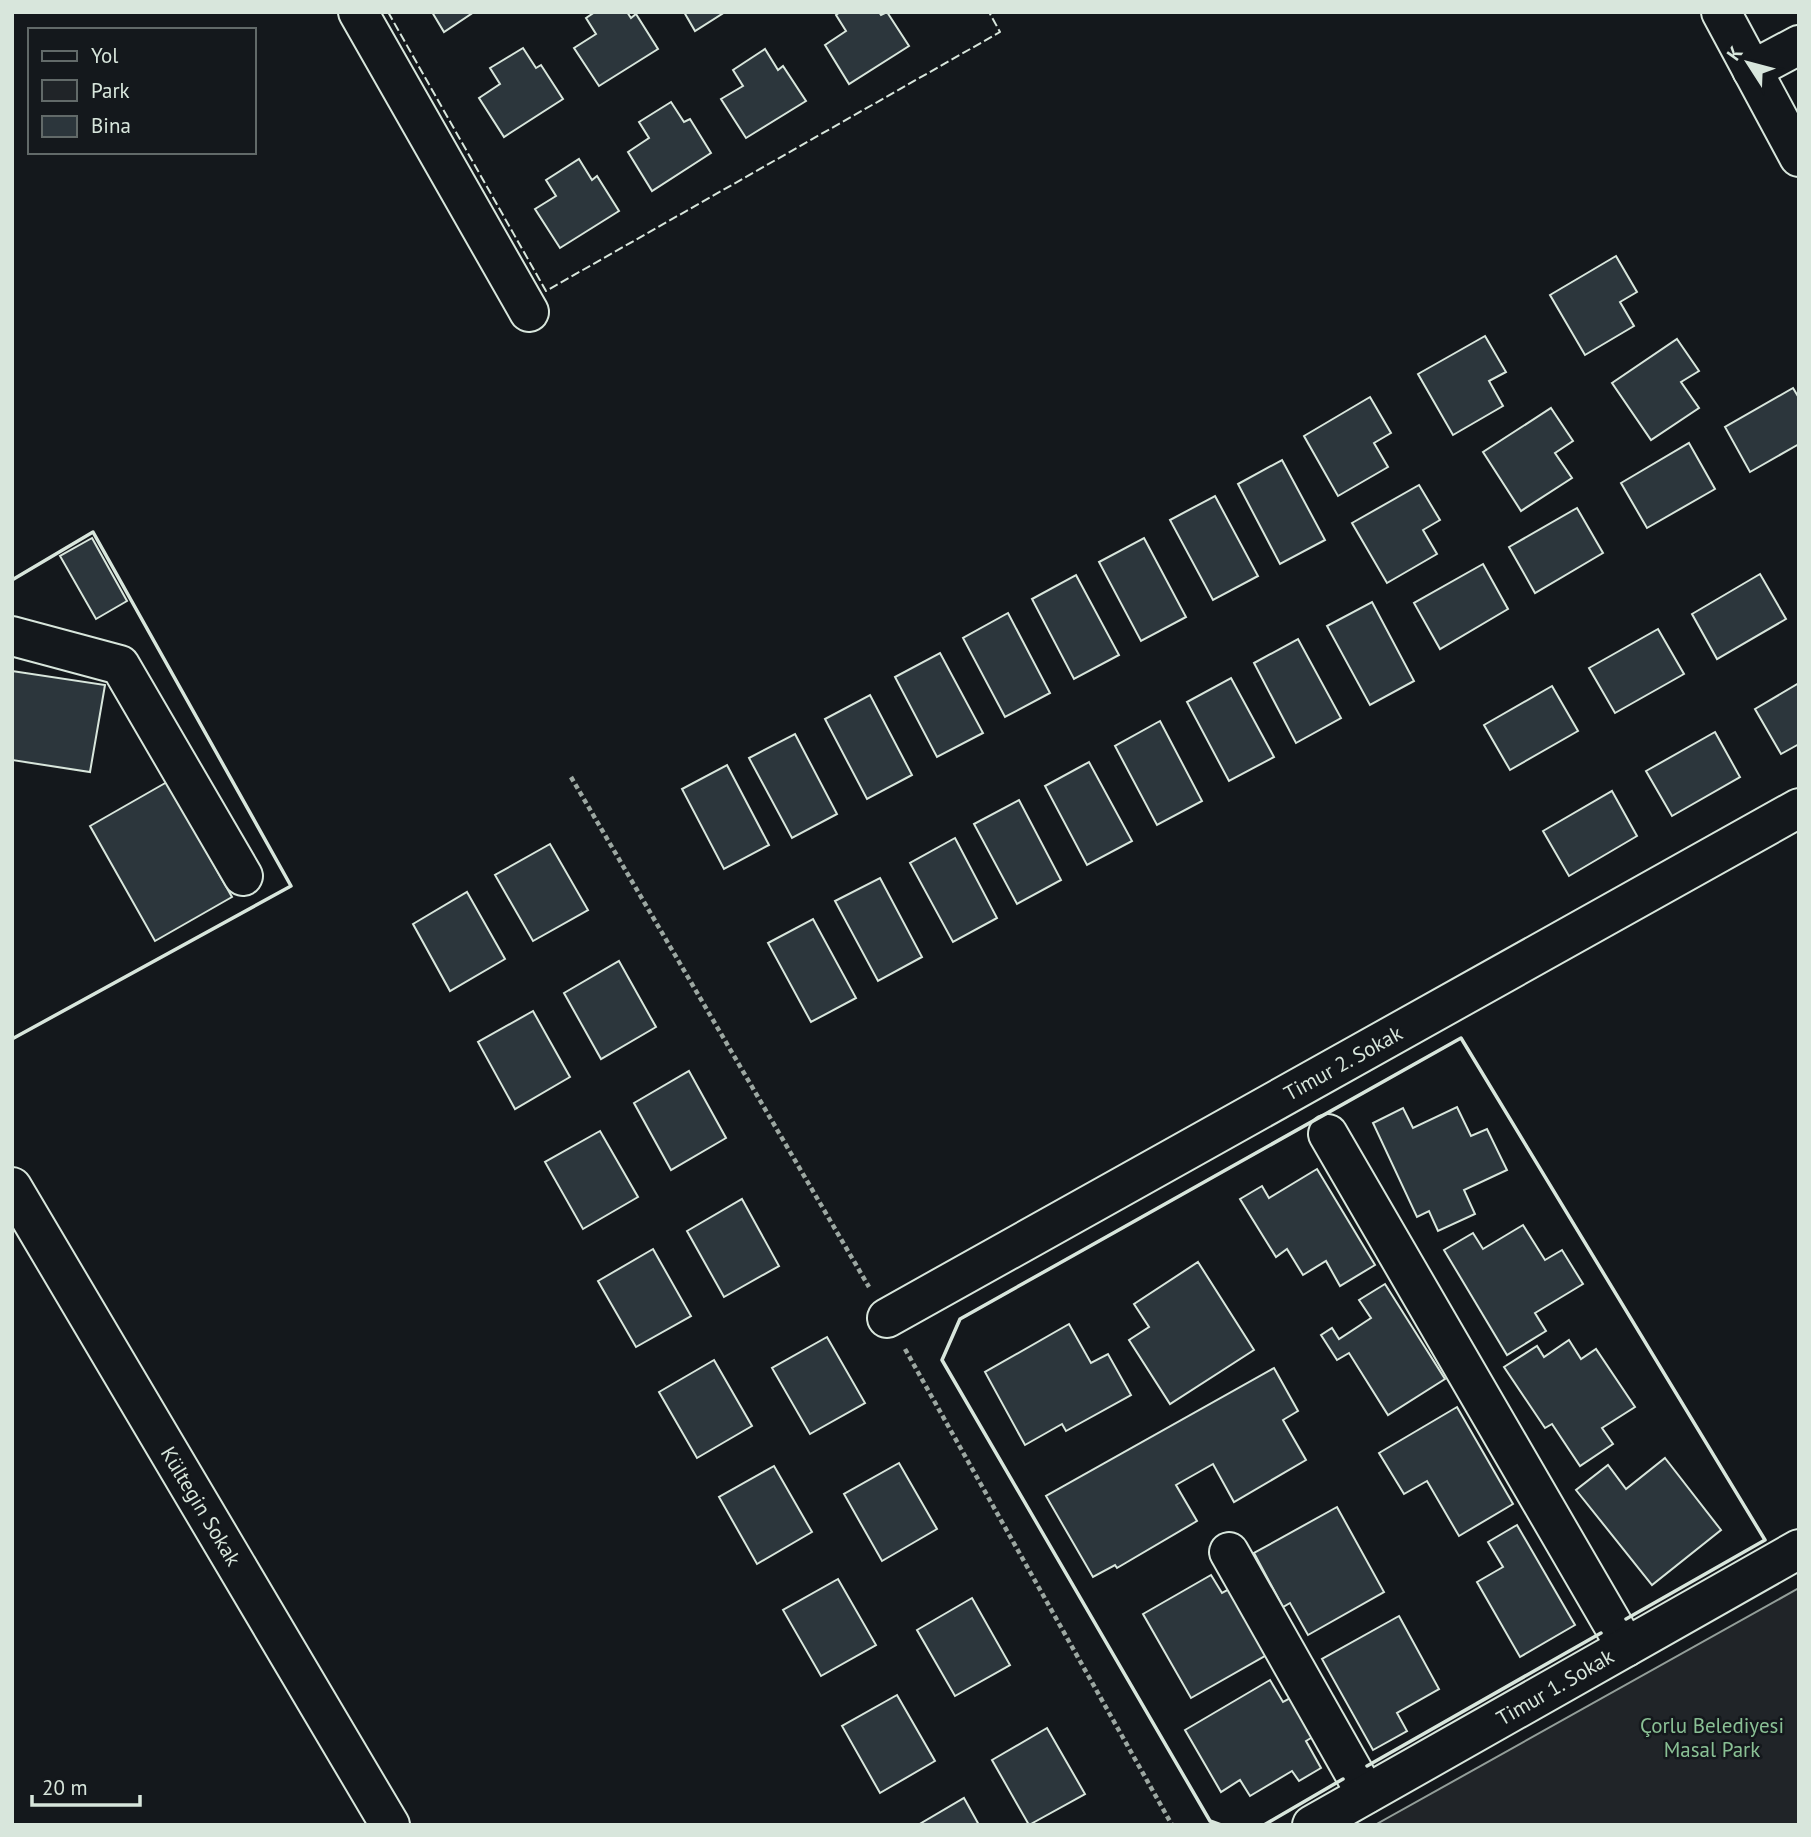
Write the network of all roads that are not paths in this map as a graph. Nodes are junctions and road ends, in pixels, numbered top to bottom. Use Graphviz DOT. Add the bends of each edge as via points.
graph roads {
  1 [pos="358,12"];
  2 [pos="1721,12"];
  3 [pos="1799,45"];
  4 [pos="1752,70"];
  5 [pos="1799,157"];
  6 [pos="529,312"];
  7 [pos="12,636"];
  8 [pos="1799,808"];
  9 [pos="243,876"];
  10 [pos="1328,1134"];
  11 [pos="12,1187"];
  12 [pos="887,1318"];
  13 [pos="1799,1549"];
  14 [pos="1229,1552"];
  15 [pos="1626,1647"];
  16 [pos="1366,1794"];
  17 [pos="390,1825"];
  18 [pos="1312,1825"];
  1 -- 6 [label="street"];
  2 -- 4 [label="street"];
  3 -- 4 [label="street"];
  4 -- 5 [label="street"];
  7 -- 9 [label="street" via="120,664"];
  8 -- 12 [label="street, Timur 2. Sokak"];
  10 -- 15 [label="street"];
  11 -- 17 [label="street, Kültegin Sokak"];
  13 -- 15 [label="street, Timur 1. Sokak"];
  14 -- 16 [label="street"];
  15 -- 16 [label="street, Timur 1. Sokak"];
  16 -- 18 [label="street, Timur 1. Sokak"];
}
